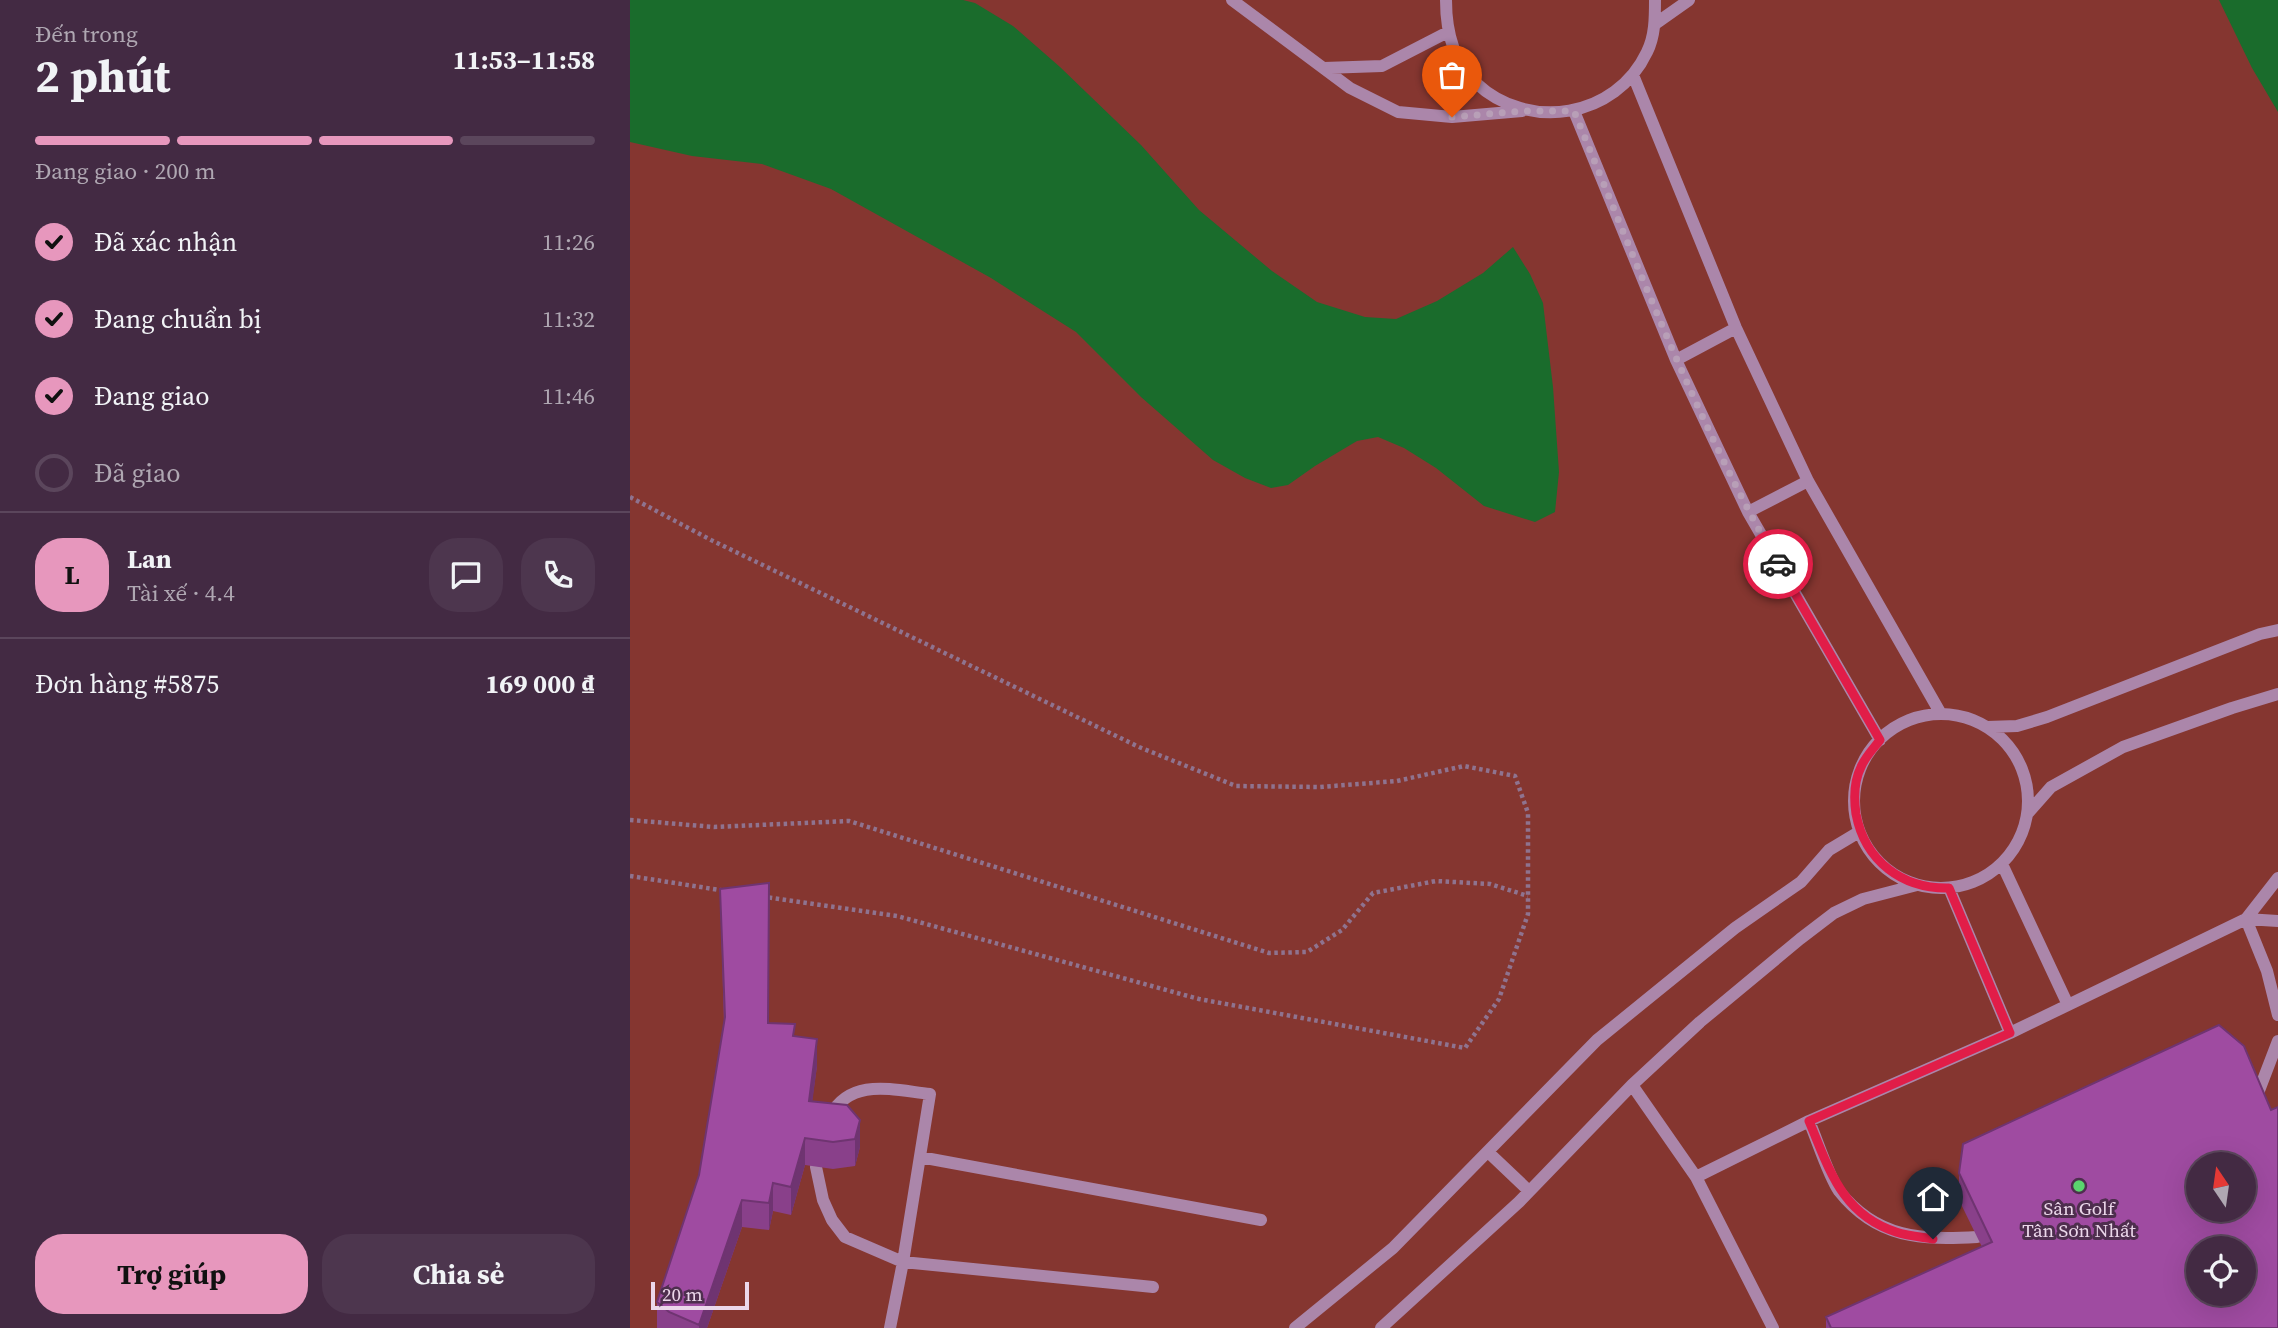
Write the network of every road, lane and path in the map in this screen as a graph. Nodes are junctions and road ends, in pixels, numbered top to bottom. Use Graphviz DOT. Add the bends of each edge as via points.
graph roads {
  1 [pos="1232,0"];
  2 [pos="1446,0"];
  3 [pos="1656,0"];
  4 [pos="1689,0"];
  5 [pos="1655,24"];
  6 [pos="1448,32"];
  7 [pos="1324,68"];
  8 [pos="1633,75"];
  9 [pos="1524,111"];
  10 [pos="1574,111"];
  11 [pos="1736,328"];
  12 [pos="1676,359"];
  13 [pos="1808,481"];
  14 [pos="630,497"];
  15 [pos="1748,512"];
  16 [pos="2278,630"];
  17 [pos="2278,694"];
  18 [pos="1941,714"];
  19 [pos="1987,727"];
  20 [pos="1880,740"];
  21 [pos="2028,813"];
  22 [pos="630,820"];
  23 [pos="1859,832"];
  24 [pos="2002,864"];
  25 [pos="630,876"];
  26 [pos="2278,878"];
  27 [pos="1917,885"];
  28 [pos="1949,888"];
  29 [pos="737,892"];
  30 [pos="763,896"];
  31 [pos="1528,896"];
  32 [pos="2246,919"];
  33 [pos="2278,921"];
  34 [pos="2068,1005"];
  35 [pos="2278,1015"];
  36 [pos="2010,1033"];
  37 [pos="2278,1041"];
  38 [pos="1632,1085"];
  39 [pos="2255,1101"];
  40 [pos="1809,1121"];
  41 [pos="822,1129"];
  42 [pos="1488,1152"];
  43 [pos="920,1157"];
  44 [pos="816,1167"];
  45 [pos="1696,1177"];
  46 [pos="1529,1191"];
  47 [pos="1261,1220"];
  48 [pos="1977,1237"];
  49 [pos="903,1262"];
  50 [pos="1153,1287"];
  51 [pos="890,1328"];
  52 [pos="1295,1328"];
  53 [pos="1381,1328"];
  54 [pos="1773,1328"];
  1 -- 7 [label="street"];
  2 -- 6 [label="street"];
  3 -- 5 [label="street"];
  4 -- 5 [label="street"];
  5 -- 8 [label="street" via="1648,51"];
  6 -- 7 [label="street" via="1382,66"];
  6 -- 9 [label="street" via="1474,82 1497,100"];
  7 -- 9 [label="street" via="1350,88 1398,112 1452,117"];
  8 -- 10 [label="street" via="1607,98"];
  8 -- 11 [label="street"];
  9 -- 10 [label="street"];
  10 -- 12 [label="street"];
  11 -- 12 [label="street"];
  11 -- 13 [label="street"];
  12 -- 15 [label="street"];
  13 -- 15 [label="street"];
  13 -- 18 [label="street"];
  14 -- 31 [label="path" via="1139,747 1236,786 1333,786 1397,780 1464,766 1515,776 1528,813"];
  15 -- 20 [label="street"];
  16 -- 19 [label="street" via="2046,718 2017,726"];
  17 -- 21 [label="street" via="2123,747 2051,787"];
  18 -- 19 [label="street"];
  18 -- 20 [label="street" via="1897,726"];
  19 -- 21 [label="street" via="2007,743 2020,764"];
  20 -- 23 [label="street" via="1860,767 1854,800"];
  21 -- 24 [label="street" via="2019,840"];
  22 -- 31 [label="path" via="715,827 849,821 1269,953 1307,951 1342,930 1373,892 1436,881 1490,884"];
  23 -- 27 [label="street" via="1882,865"];
  23 -- 42 [label="street" via="1829,850 1801,882 1735,928 1597,1040"];
  24 -- 28 [label="street" via="1977,880"];
  24 -- 34 [label="street"];
  25 -- 29 [label="path"];
  26 -- 32 [label="street"];
  27 -- 28 [label="street"];
  27 -- 38 [label="street" via="1863,899 1834,913 1700,1022"];
  28 -- 36 [label="street"];
  30 -- 31 [label="path" via="897,916 1199,999 1465,1048 1499,999 1528,914"];
  32 -- 33 [label="street"];
  32 -- 34 [label="street"];
  32 -- 35 [label="street"];
  34 -- 36 [label="street"];
  36 -- 40 [label="street"];
  37 -- 39 [label="street"];
  38 -- 45 [label="street"];
  38 -- 46 [label="street"];
  40 -- 45 [label="street"];
  40 -- 48 [label="street" via="1838,1189 1868,1219 1896,1232 1933,1239"];
  41 -- 43 [label="street" via="836,1103 850,1093 876,1088 930,1094"];
  42 -- 46 [label="street"];
  42 -- 52 [label="street" via="1393,1248"];
  43 -- 47 [label="street"];
  43 -- 49 [label="street"];
  44 -- 49 [label="street" via="823,1200 845,1237"];
  45 -- 54 [label="street"];
  46 -- 53 [label="street"];
  49 -- 50 [label="street"];
  49 -- 51 [label="street"];
}
